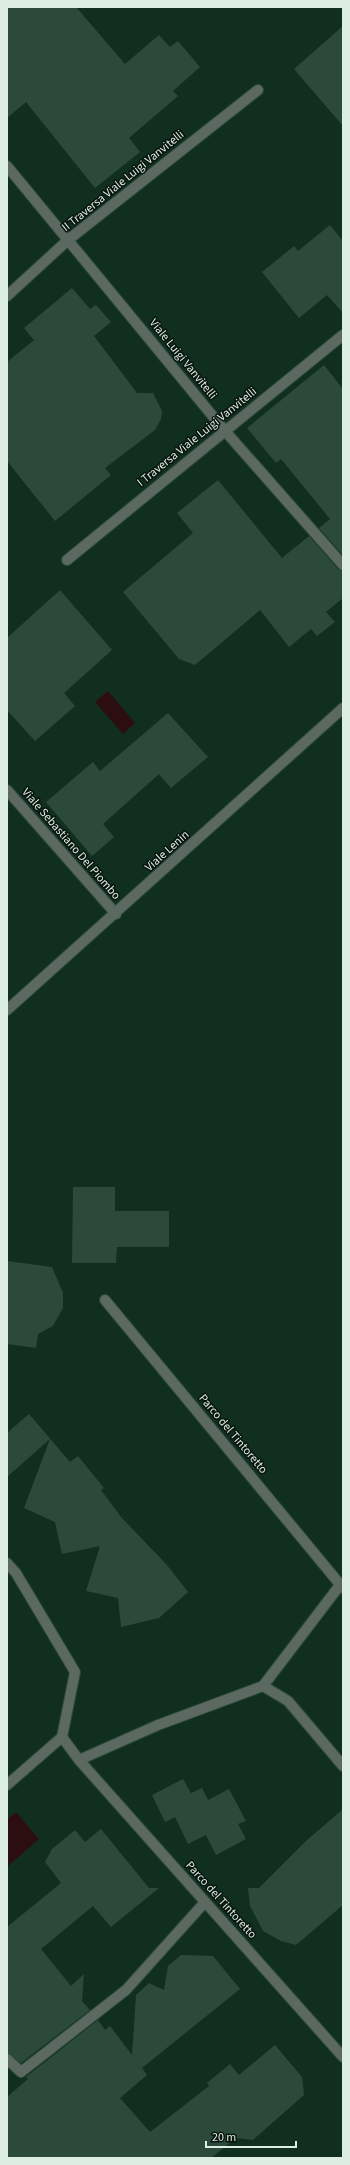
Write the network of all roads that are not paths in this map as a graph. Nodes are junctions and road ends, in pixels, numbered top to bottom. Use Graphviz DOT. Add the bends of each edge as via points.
graph roads {
  1 [pos="258,90"];
  2 [pos="7,166"];
  3 [pos="68,240"];
  4 [pos="7,296"];
  5 [pos="343,335"];
  6 [pos="225,431"];
  7 [pos="67,560"];
  8 [pos="343,565"];
  9 [pos="343,708"];
  10 [pos="7,790"];
  11 [pos="116,914"];
  12 [pos="7,1010"];
  13 [pos="105,1300"];
  14 [pos="7,1563"];
  15 [pos="342,1586"];
  16 [pos="263,1686"];
  17 [pos="62,1737"];
  18 [pos="79,1760"];
  19 [pos="343,1766"];
  20 [pos="7,1785"];
  21 [pos="205,1902"];
  22 [pos="343,2056"];
  23 [pos="7,2059"];
  1 -- 3 [label="street, II Traversa Viale Luigi Vanvitelli"];
  2 -- 3 [label="street, Viale Luigi Vanvitelli"];
  3 -- 4 [label="street, II Traversa Viale Luigi Vanvitelli"];
  3 -- 6 [label="street, Viale Luigi Vanvitelli"];
  5 -- 6 [label="street, I Traversa Viale Luigi Vanvitelli"];
  6 -- 7 [label="street, I Traversa Viale Luigi Vanvitelli"];
  6 -- 8 [label="street, Viale Luigi Vanvitelli"];
  9 -- 11 [label="street, Viale Lenin"];
  10 -- 11 [label="street, Viale Sebastiano Del Piombo"];
  11 -- 12 [label="street, Viale Lenin"];
  13 -- 15 [label="street, Parco del Tintoretto"];
  14 -- 17 [label="street" via="16,1573 75,1672"];
  15 -- 16 [label="street, Parco del Tintoretto"];
  16 -- 18 [label="street" via="158,1724"];
  16 -- 19 [label="street" via="288,1701"];
  17 -- 18 [label="street, Parco del Tintoretto"];
  17 -- 20 [label="street"];
  18 -- 21 [label="street, Parco del Tintoretto"];
  21 -- 22 [label="street, Parco del Tintoretto"];
  21 -- 23 [label="street" via="126,1990 21,2072"];
}
